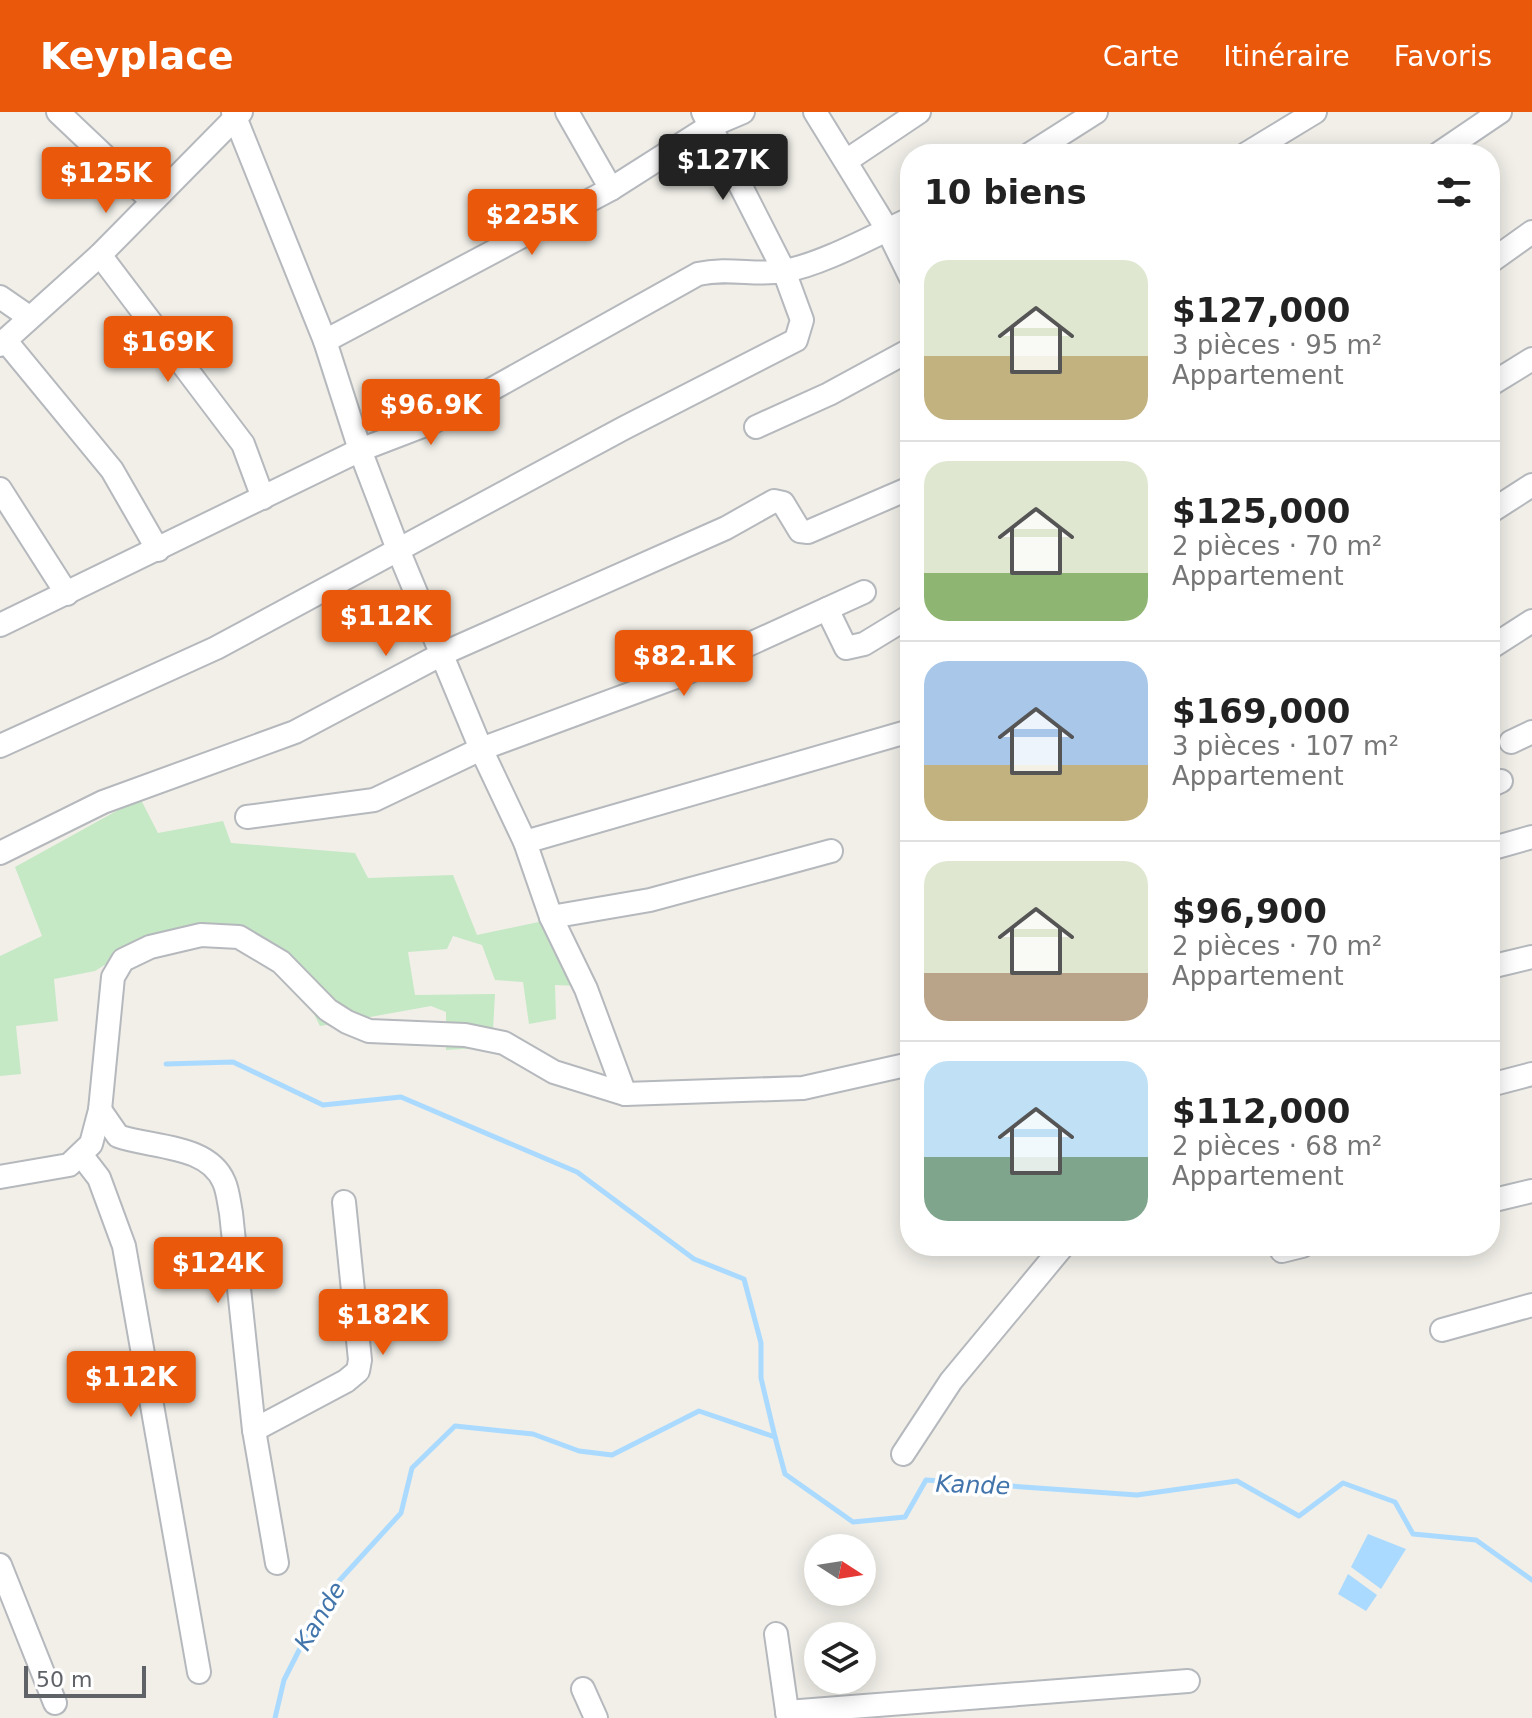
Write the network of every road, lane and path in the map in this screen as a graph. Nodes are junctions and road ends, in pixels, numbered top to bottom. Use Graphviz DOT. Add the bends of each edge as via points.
graph roads {
  1 [pos="58,112"];
  2 [pos="567,112"];
  3 [pos="743,112"];
  4 [pos="815,112"];
  5 [pos="919,112"];
  6 [pos="1096,112"];
  7 [pos="1315,112"];
  8 [pos="1500,112"];
  9 [pos="237,113"];
  10 [pos="706,119"];
  11 [pos="1067,120"];
  12 [pos="1041,144"];
  13 [pos="1262,144"];
  14 [pos="1453,144"];
  15 [pos="846,161"];
  16 [pos="611,189"];
  17 [pos="152,201"];
  18 [pos="900,223"];
  19 [pos="887,229"];
  20 [pos="1532,232"];
  21 [pos="100,255"];
  22 [pos="1500,255"];
  23 [pos="900,256"];
  24 [pos="784,271"];
  25 [pos="0,297"];
  26 [pos="29,317"];
  27 [pos="325,341"];
  28 [pos="2,342"];
  29 [pos="900,355"];
  30 [pos="1532,359"];
  31 [pos="1500,379"];
  32 [pos="756,427"];
  33 [pos="360,450"];
  34 [pos="1532,485"];
  35 [pos="0,489"];
  36 [pos="900,492"];
  37 [pos="263,498"];
  38 [pos="1500,506"];
  39 [pos="158,550"];
  40 [pos="399,552"];
  41 [pos="864,592"];
  42 [pos="67,594"];
  43 [pos="827,609"];
  44 [pos="1532,621"];
  45 [pos="900,622"];
  46 [pos="0,625"];
  47 [pos="1500,642"];
  48 [pos="444,653"];
  49 [pos="1532,732"];
  50 [pos="900,734"];
  51 [pos="1511,742"];
  52 [pos="0,746"];
  53 [pos="481,749"];
  54 [pos="247,817"];
  55 [pos="1532,837"];
  56 [pos="525,842"];
  57 [pos="1500,846"];
  58 [pos="831,851"];
  59 [pos="0,853"];
  60 [pos="551,917"];
  61 [pos="1532,957"];
  62 [pos="1500,965"];
  63 [pos="900,1066"];
  64 [pos="1532,1074"];
  65 [pos="1500,1082"];
  66 [pos="625,1094"];
  67 [pos="100,1110"];
  68 [pos="82,1156"];
  69 [pos="0,1177"];
  70 [pos="1532,1191"];
  71 [pos="1500,1199"];
  72 [pos="344,1202"];
  73 [pos="1055,1256"];
  74 [pos="1532,1305"];
  75 [pos="1442,1330"];
  76 [pos="254,1430"];
  77 [pos="903,1454"];
  78 [pos="277,1563"];
  79 [pos="0,1565"];
  80 [pos="776,1634"];
  81 [pos="199,1672"];
  82 [pos="1188,1681"];
  83 [pos="583,1689"];
  84 [pos="55,1703"];
  85 [pos="788,1715"];
  86 [pos="596,1718"];
  1 -- 17 [label="street"];
  2 -- 16 [label="street"];
  3 -- 10 [label="street"];
  4 -- 15 [label="street"];
  5 -- 15 [label="street"];
  6 -- 11 [label="street"];
  7 -- 13 [label="street"];
  8 -- 14 [label="street"];
  9 -- 17 [label="street"];
  9 -- 27 [label="street"];
  10 -- 16 [label="street"];
  10 -- 24 [label="street"];
  11 -- 12 [label="street"];
  15 -- 19 [label="street"];
  16 -- 27 [label="street"];
  17 -- 21 [label="street"];
  18 -- 19 [label="street"];
  19 -- 23 [label="street"];
  19 -- 24 [label="street"];
  20 -- 22 [label="street"];
  21 -- 26 [label="street"];
  21 -- 37 [label="street" via="243,444"];
  24 -- 33 [label="street" via="720,269 698,274 433,422"];
  24 -- 40 [label="street" via="802,320 796,340"];
  25 -- 26 [label="street"];
  26 -- 28 [label="street"];
  27 -- 33 [label="street"];
  28 -- 39 [label="street" via="112,470"];
  29 -- 32 [label="street"];
  30 -- 31 [label="street"];
  33 -- 37 [label="street"];
  33 -- 40 [label="street"];
  34 -- 38 [label="street"];
  35 -- 42 [label="street"];
  36 -- 48 [label="street" via="808,532 800,531 783,503 774,501 726,528"];
  37 -- 39 [label="street"];
  39 -- 42 [label="street"];
  40 -- 48 [label="street"];
  40 -- 52 [label="street" via="216,648"];
  41 -- 43 [label="street"];
  42 -- 46 [label="street"];
  43 -- 45 [label="street" via="846,648 864,644"];
  43 -- 53 [label="street" via="684,674"];
  44 -- 47 [label="street"];
  48 -- 53 [label="street"];
  48 -- 59 [label="street" via="295,732 103,802"];
  49 -- 51 [label="street"];
  50 -- 56 [label="street"];
  53 -- 54 [label="street" via="374,800"];
  53 -- 56 [label="street"];
  55 -- 57 [label="street"];
  56 -- 60 [label="street"];
  58 -- 60 [label="street" via="650,900"];
  60 -- 66 [label="street" via="586,989"];
  61 -- 62 [label="street"];
  63 -- 66 [label="street" via="803,1088"];
  64 -- 65 [label="street"];
  66 -- 67 [label="street" via="554,1072 504,1043 465,1035 369,1031 328,1010 260,947 239,937 201,935 150,947 123,960 113,977"];
  67 -- 68 [label="street" via="91,1144"];
  67 -- 76 [label="street" via="118,1136 194,1155 214,1166 224,1182"];
  68 -- 69 [label="street" via="69,1165"];
  68 -- 81 [label="street" via="99,1178 124,1246"];
  70 -- 71 [label="street"];
  72 -- 76 [label="street" via="358,1371"];
  73 -- 77 [label="street" via="951,1381"];
  74 -- 75 [label="street"];
  76 -- 78 [label="street"];
  79 -- 84 [label="street"];
  80 -- 85 [label="street"];
  82 -- 85 [label="street"];
  83 -- 86 [label="street"];
}
